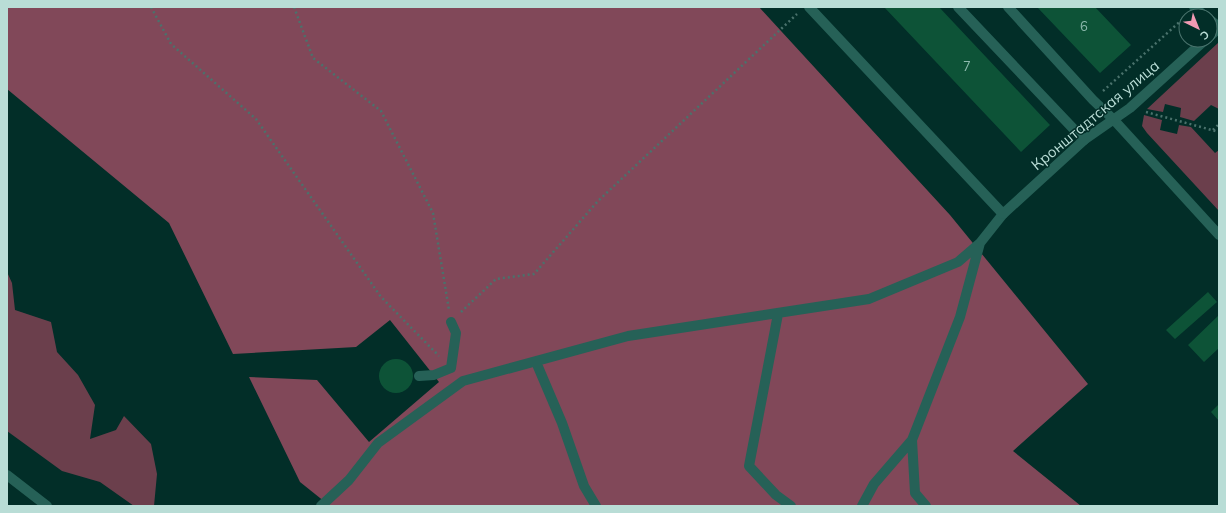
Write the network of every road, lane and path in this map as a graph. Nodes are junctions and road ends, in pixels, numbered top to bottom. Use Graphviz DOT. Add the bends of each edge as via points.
graph roads {
  1 [pos="151,7"];
  2 [pos="294,7"];
  3 [pos="958,7"];
  4 [pos="1008,7"];
  5 [pos="1194,7"];
  6 [pos="804,9"];
  7 [pos="1196,48"];
  8 [pos="1093,100"];
  9 [pos="1130,108"];
  10 [pos="1114,120"];
  11 [pos="1219,124"];
  12 [pos="1212,130"];
  13 [pos="1219,132"];
  14 [pos="1084,140"];
  15 [pos="1003,214"];
  16 [pos="1219,235"];
  17 [pos="980,243"];
  18 [pos="778,314"];
  19 [pos="451,322"];
  20 [pos="536,362"];
  21 [pos="451,368"];
  22 [pos="420,376"];
  23 [pos="463,382"];
  24 [pos="912,440"];
  25 [pos="7,475"];
  26 [pos="47,506"];
  27 [pos="321,506"];
  28 [pos="596,506"];
  29 [pos="791,506"];
  30 [pos="862,506"];
  31 [pos="926,506"];
  1 -- 21 [label="path" via="171,44 256,119 381,297"];
  2 -- 19 [label="path" via="313,58 381,112 433,213"];
  3 -- 14 [label="street"];
  4 -- 8 [label="street"];
  5 -- 8 [label="path"];
  6 -- 15 [label="street"];
  6 -- 19 [label="path" via="598,201 534,274 496,279"];
  7 -- 9 [label="street, Кронштадтская улица"];
  8 -- 10 [label="street"];
  9 -- 10 [label="street, Кронштадтская улица"];
  9 -- 12 [label="path"];
  10 -- 14 [label="street, Кронштадтская улица"];
  10 -- 16 [label="street"];
  11 -- 12 [label="path"];
  12 -- 13 [label="path"];
  14 -- 15 [label="street, Кронштадтская улица"];
  15 -- 17 [label="street, Кронштадтская улица"];
  17 -- 18 [label="street" via="958,262 869,299"];
  17 -- 24 [label="street" via="960,317"];
  18 -- 20 [label="street" via="628,336"];
  18 -- 29 [label="street" via="749,466 776,495"];
  19 -- 21 [label="street" via="456,334"];
  20 -- 23 [label="street"];
  20 -- 28 [label="street" via="562,423 584,486"];
  21 -- 22 [label="street" via="434,375"];
  21 -- 23 [label="street"];
  23 -- 27 [label="street" via="378,443 349,480"];
  24 -- 30 [label="street" via="874,484"];
  24 -- 31 [label="street" via="914,493"];
  25 -- 26 [label="street"];
}
